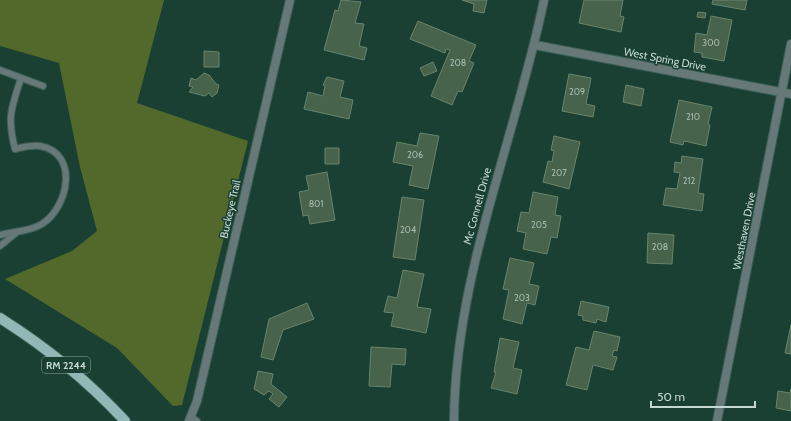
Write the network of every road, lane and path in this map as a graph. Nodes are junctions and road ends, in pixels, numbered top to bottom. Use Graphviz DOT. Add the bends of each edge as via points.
graph roads {
  1 [pos="290,0"];
  2 [pos="544,0"];
  3 [pos="791,44"];
  4 [pos="535,45"];
  5 [pos="0,70"];
  6 [pos="21,78"];
  7 [pos="43,86"];
  8 [pos="782,92"];
  9 [pos="791,94"];
  10 [pos="18,232"];
  11 [pos="0,235"];
  12 [pos="0,246"];
  13 [pos="0,318"];
  14 [pos="193,420"];
  15 [pos="125,421"];
  16 [pos="454,421"];
  17 [pos="717,421"];
  1 -- 14 [label="street, Buckeye Trail"];
  2 -- 4 [label="street, Mc Connell Drive"];
  3 -- 8 [label="street, Westhaven Drive"];
  4 -- 8 [label="street, West Spring Drive"];
  4 -- 16 [label="street, Mc Connell Drive" via="474,258 454,383"];
  5 -- 6 [label="lane"];
  6 -- 7 [label="lane"];
  6 -- 10 [label="lane" via="10,116 10,130 15,149 35,145 53,152 64,168 66,183 59,206 49,218 34,228"];
  8 -- 9 [label="street, West Spring Drive"];
  8 -- 17 [label="street, Westhaven Drive"];
  10 -- 11 [label="lane"];
  10 -- 12 [label="lane"];
  13 -- 15 [label="main road, RM 2244" via="67,365"];
}
